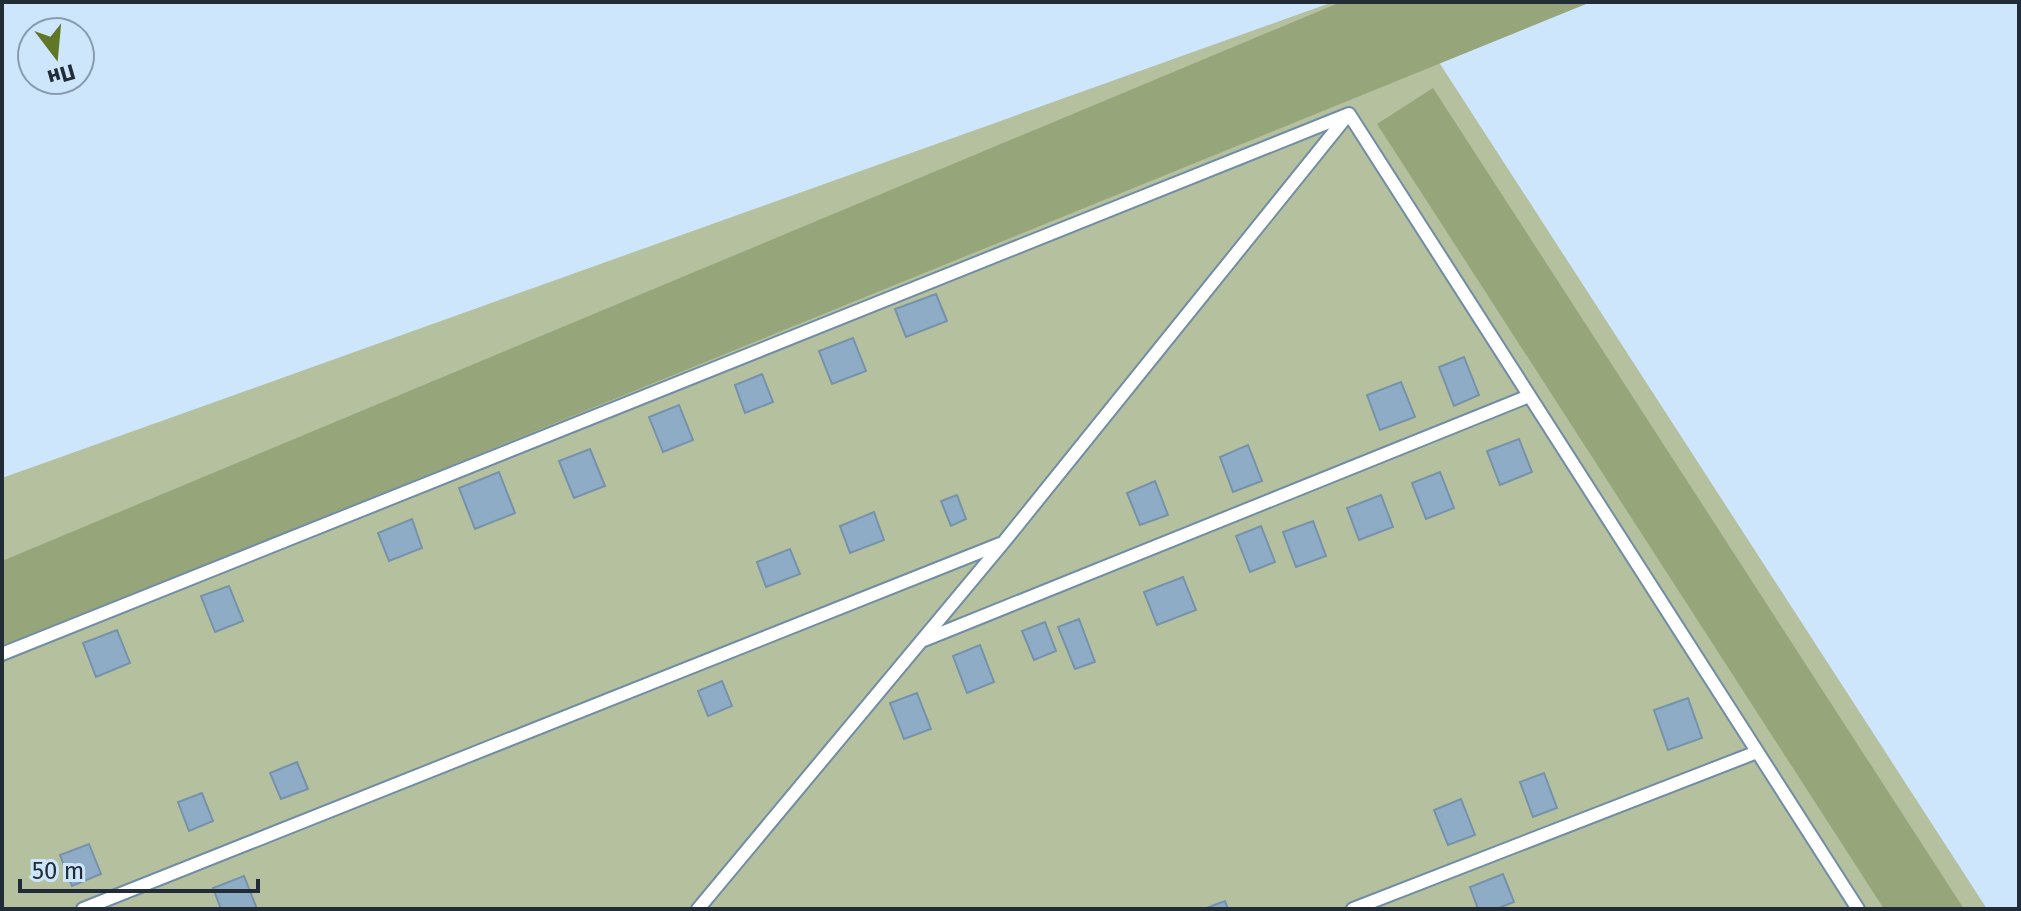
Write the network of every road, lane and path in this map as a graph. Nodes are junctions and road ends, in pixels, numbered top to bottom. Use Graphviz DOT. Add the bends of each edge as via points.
graph roads {
  1 [pos="1349,114"];
  2 [pos="1529,396"];
  3 [pos="1003,543"];
  4 [pos="921,641"];
  5 [pos="2,654"];
  6 [pos="1757,752"];
  7 [pos="83,909"];
  8 [pos="698,909"];
  9 [pos="1353,909"];
  10 [pos="1858,909"];
  1 -- 2 [label="lane"];
  1 -- 3 [label="lane"];
  1 -- 5 [label="lane"];
  2 -- 4 [label="lane"];
  2 -- 6 [label="lane"];
  3 -- 4 [label="lane"];
  3 -- 7 [label="lane"];
  4 -- 8 [label="lane"];
  6 -- 9 [label="lane"];
  6 -- 10 [label="lane"];
}
